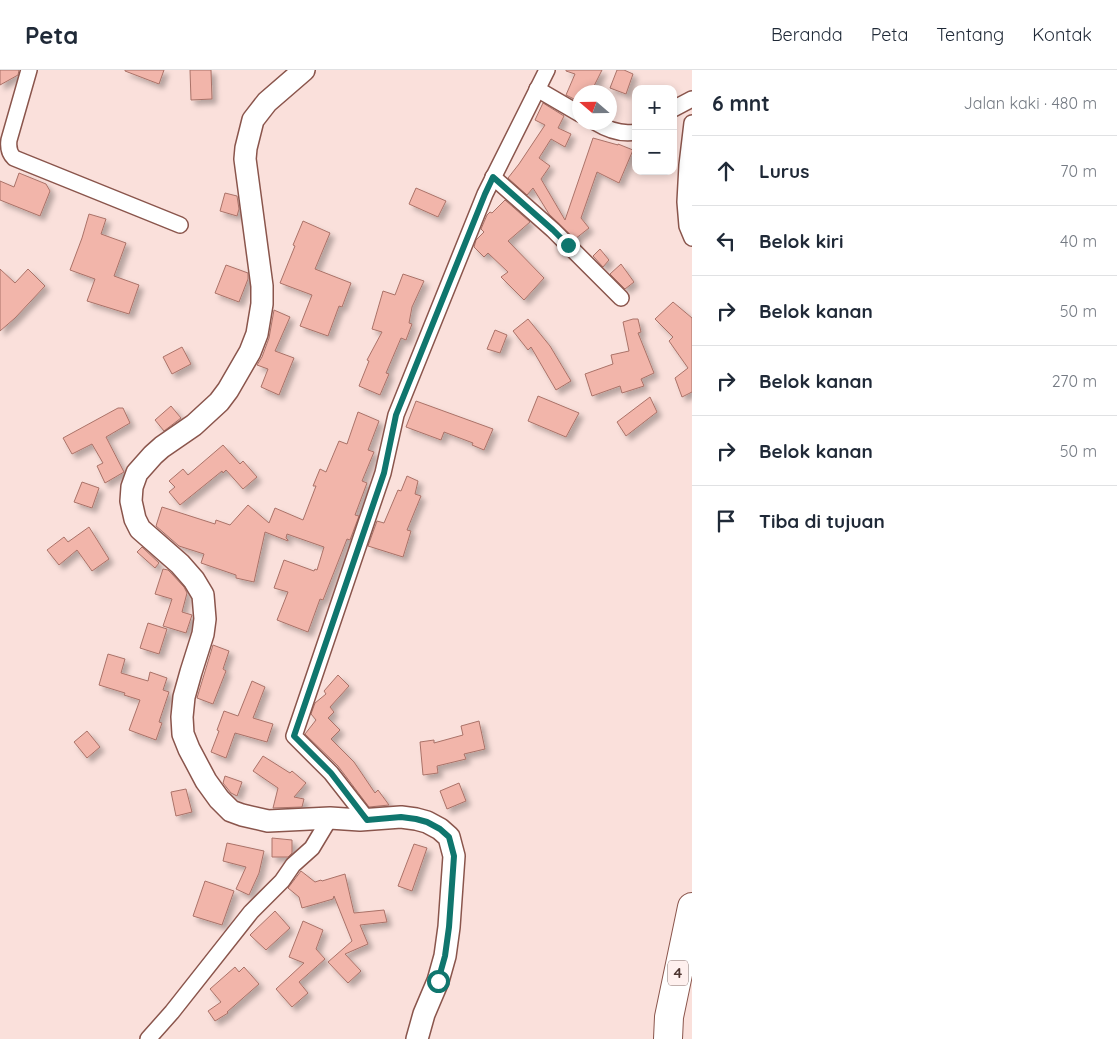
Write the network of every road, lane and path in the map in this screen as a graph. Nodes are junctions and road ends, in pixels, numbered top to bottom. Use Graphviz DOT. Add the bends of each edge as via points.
graph roads {
  1 [pos="29,70"];
  2 [pos="304,70"];
  3 [pos="547,70"];
  4 [pos="537,89"];
  5 [pos="692,99"];
  6 [pos="677,108"];
  7 [pos="572,109"];
  8 [pos="692,123"];
  9 [pos="610,130"];
  10 [pos="632,133"];
  11 [pos="493,177"];
  12 [pos="180,225"];
  13 [pos="692,238"];
  14 [pos="621,298"];
  15 [pos="330,818"];
  16 [pos="367,820"];
  17 [pos="692,907"];
  18 [pos="148,1039"];
  19 [pos="417,1039"];
  20 [pos="668,1039"];
  1 -- 12 [label="street" via="9,140 10,155"];
  2 -- 15 [label="main road" via="267,102 254,120 246,148 262,286 257,334 250,352 219,402 194,425 152,455 137,473 131,501 140,529 180,564 203,595 203,634 190,672 182,717 189,749 206,781 219,798 242,815 268,821"];
  3 -- 4 [label="street"];
  4 -- 7 [label="street"];
  4 -- 11 [label="street"];
  5 -- 6 [label="street"];
  8 -- 13 [label="street" via="685,202 687,226"];
  9 -- 10 [label="street" via="621,134"];
  11 -- 14 [label="street" via="553,230"];
  11 -- 16 [label="street" via="396,415 384,473 294,736 331,773"];
  15 -- 16 [label="main road"];
  15 -- 18 [label="street" via="312,848 293,864 282,881 251,912"];
  16 -- 19 [label="main road" via="401,817 427,822 449,837 454,856 445,956"];
  17 -- 20 [label="highway, 4" via="669,1017"];
}
